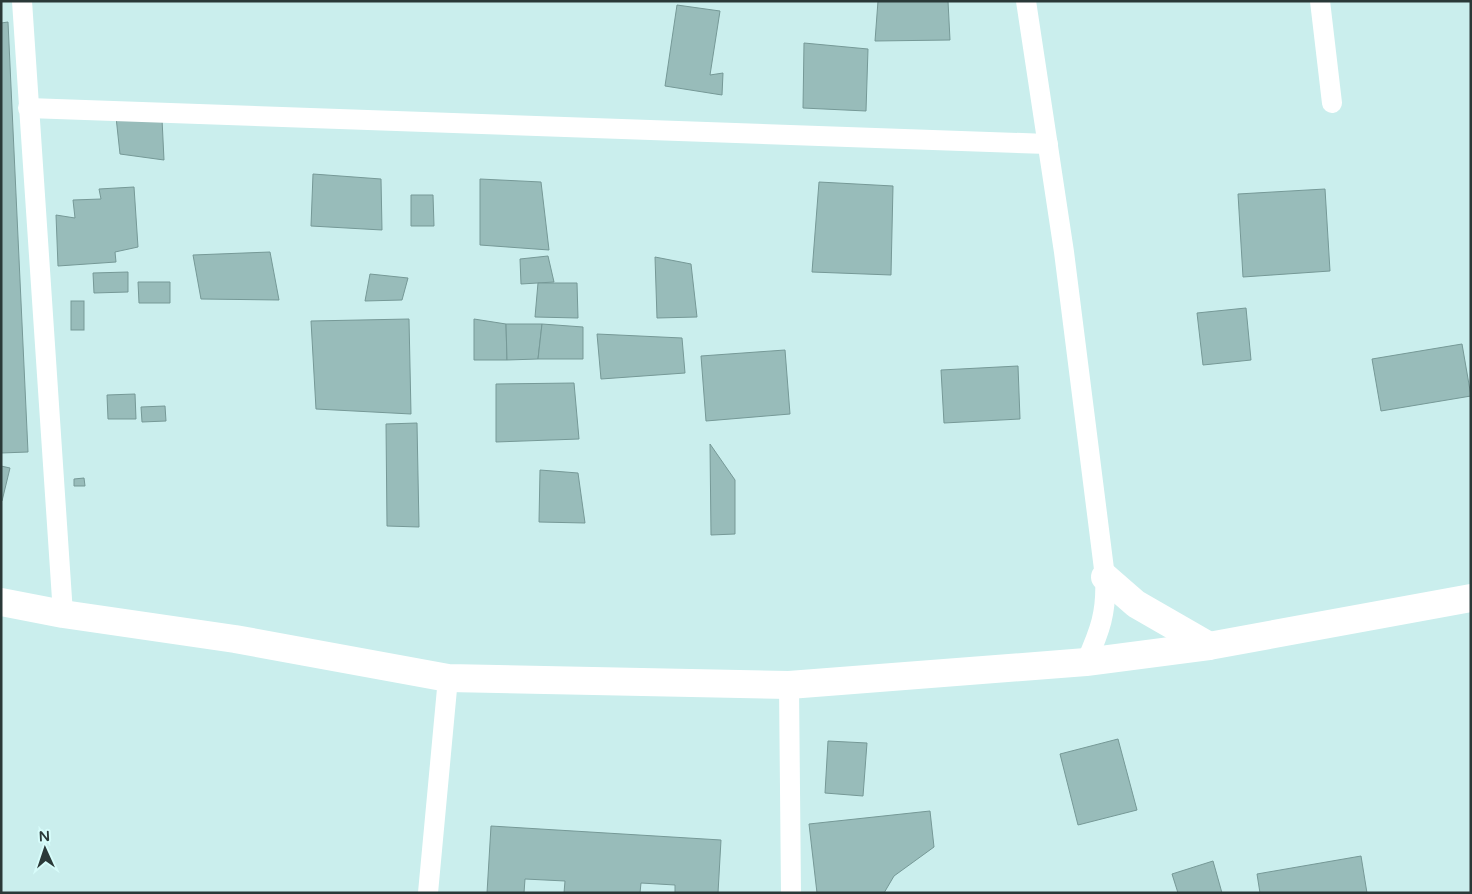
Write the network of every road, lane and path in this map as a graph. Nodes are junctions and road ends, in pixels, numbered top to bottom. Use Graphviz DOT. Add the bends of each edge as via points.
graph roads {
  1 [pos="22,1"];
  2 [pos="1026,1"];
  3 [pos="1320,1"];
  4 [pos="1332,103"];
  5 [pos="28,108"];
  6 [pos="1048,144"];
  7 [pos="1105,577"];
  8 [pos="1471,598"];
  9 [pos="1,602"];
  10 [pos="63,614"];
  11 [pos="1209,646"];
  12 [pos="1086,662"];
  13 [pos="448,678"];
  14 [pos="789,685"];
  15 [pos="428,893"];
  16 [pos="791,893"];
  1 -- 5 [label="street"];
  2 -- 6 [label="street"];
  3 -- 4 [label="street"];
  5 -- 6 [label="street"];
  5 -- 10 [label="street"];
  6 -- 7 [label="street"];
  7 -- 11 [label="main road" via="1136,604"];
  7 -- 12 [label="street" via="1106,604 1100,630"];
  8 -- 11 [label="main road"];
  9 -- 10 [label="main road"];
  10 -- 13 [label="main road" via="235,639"];
  11 -- 12 [label="main road"];
  12 -- 14 [label="main road"];
  13 -- 14 [label="main road"];
  13 -- 15 [label="street"];
  14 -- 16 [label="street"];
}
